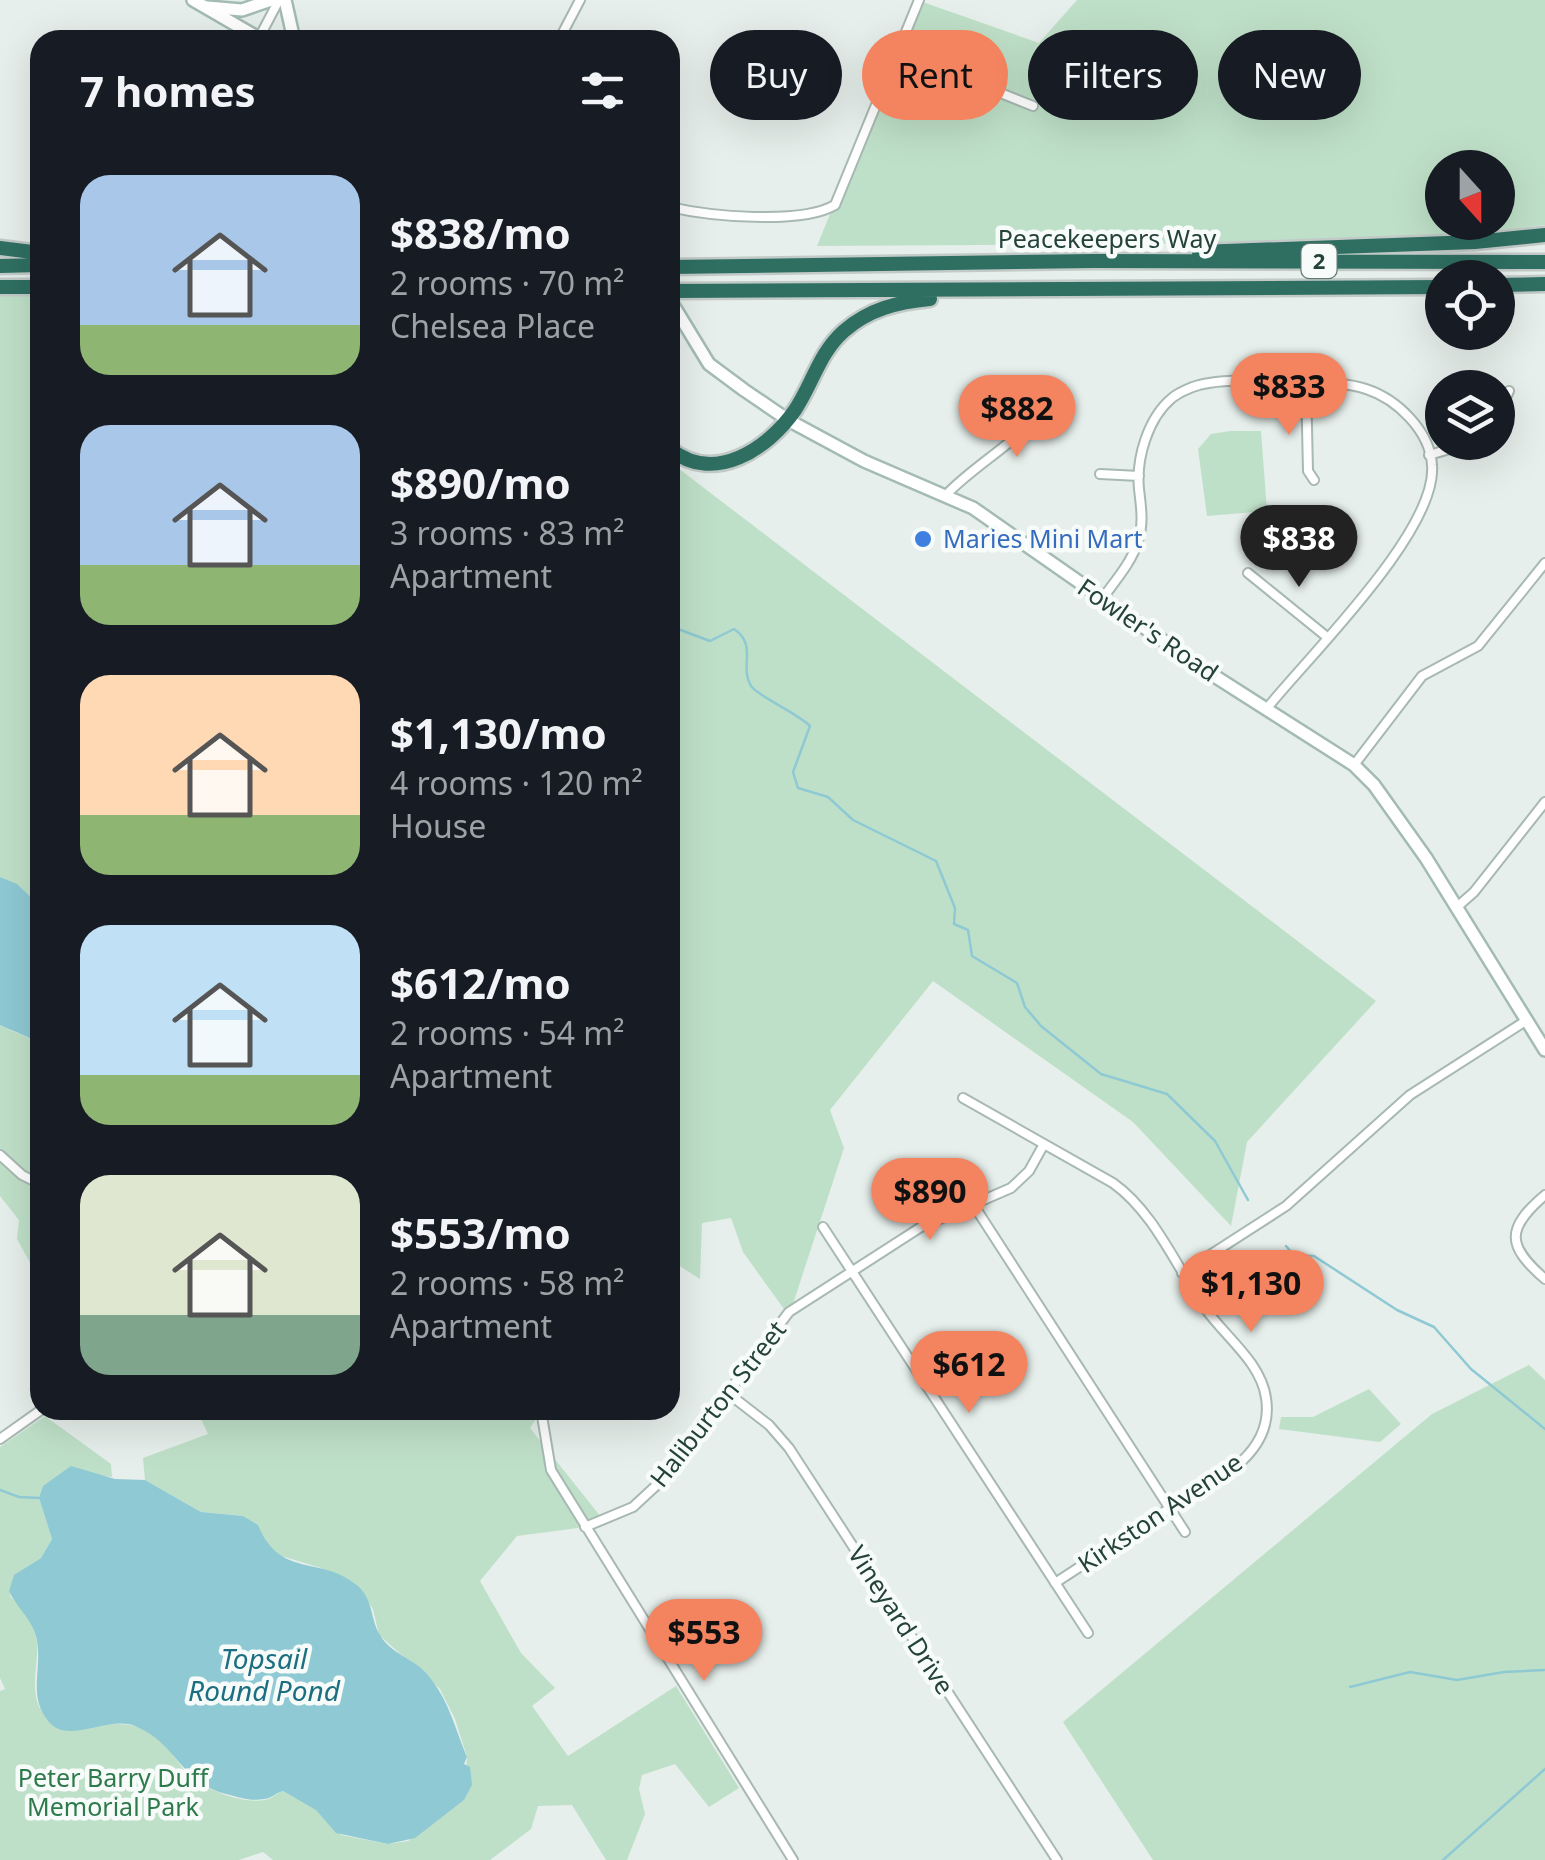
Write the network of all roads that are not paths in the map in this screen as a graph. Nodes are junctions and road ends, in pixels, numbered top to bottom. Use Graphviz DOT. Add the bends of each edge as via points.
graph roads {
  1 [pos="270,0"];
  2 [pos="282,0"];
  3 [pos="580,0"];
  4 [pos="919,0"];
  5 [pos="199,3"];
  6 [pos="245,30"];
  7 [pos="265,30"];
  8 [pos="291,30"];
  9 [pos="564,30"];
  10 [pos="907,30"];
  11 [pos="870,120"];
  12 [pos="680,209"];
  13 [pos="1545,235"];
  14 [pos="0,248"];
  15 [pos="30,252"];
  16 [pos="1094,261"];
  17 [pos="1545,262"];
  18 [pos="0,266"];
  19 [pos="30,266"];
  20 [pos="680,267"];
  21 [pos="1515,284"];
  22 [pos="1545,285"];
  23 [pos="1425,286"];
  24 [pos="0,287"];
  25 [pos="30,287"];
  26 [pos="1096,290"];
  27 [pos="680,291"];
  28 [pos="680,317"];
  29 [pos="1306,382"];
  30 [pos="1050,396"];
  31 [pos="788,420"];
  32 [pos="1425,444"];
  33 [pos="680,454"];
  34 [pos="1431,460"];
  35 [pos="1100,474"];
  36 [pos="1139,476"];
  37 [pos="1314,480"];
  38 [pos="946,495"];
  39 [pos="1545,563"];
  40 [pos="1248,573"];
  41 [pos="1102,599"];
  42 [pos="1326,637"];
  43 [pos="1268,707"];
  44 [pos="1354,766"];
  45 [pos="1545,802"];
  46 [pos="1457,907"];
  47 [pos="1527,1020"];
  48 [pos="1545,1050"];
  49 [pos="962,1098"];
  50 [pos="1044,1144"];
  51 [pos="0,1154"];
  52 [pos="30,1180"];
  53 [pos="1545,1196"];
  54 [pos="973,1204"];
  55 [pos="822,1226"];
  56 [pos="852,1271"];
  57 [pos="1182,1273"];
  58 [pos="1545,1279"];
  59 [pos="729,1394"];
  60 [pos="30,1418"];
  61 [pos="543,1420"];
  62 [pos="0,1440"];
  63 [pos="1170,1508"];
  64 [pos="585,1528"];
  65 [pos="1185,1532"];
  66 [pos="1055,1583"];
  67 [pos="1088,1634"];
  68 [pos="793,1860"];
  69 [pos="1058,1860"];
  1 -- 5 [label="street" via="242,10"];
  2 -- 7 [label="street"];
  2 -- 8 [label="street"];
  3 -- 9 [label="street"];
  4 -- 10 [label="street"];
  5 -- 6 [label="street"];
  11 -- 12 [label="street" via="835,206 816,214"];
  13 -- 16 [label="highway"];
  14 -- 15 [label="highway"];
  16 -- 17 [label="highway, Peacekeepers Way / 2"];
  16 -- 20 [label="highway, Peacekeepers Way / 2"];
  18 -- 19 [label="highway"];
  21 -- 22 [label="highway"];
  23 -- 26 [label="highway, Peacekeepers Way / 2"];
  24 -- 25 [label="highway"];
  26 -- 27 [label="highway, Peacekeepers Way / 2"];
  26 -- 31 [label="highway" via="912,300 873,312 830,345"];
  28 -- 31 [label="street, Fowler's Road" via="709,364"];
  29 -- 32 [label="street" via="1365,388 1400,406"];
  29 -- 36 [label="street" via="1198,384 1172,398 1151,424"];
  29 -- 37 [label="street" via="1308,470"];
  30 -- 38 [label="street" via="1038,416"];
  31 -- 33 [label="highway" via="726,464"];
  31 -- 38 [label="street, Fowler's Road"];
  34 -- 42 [label="street" via="1428,494 1415,525"];
  35 -- 36 [label="street"];
  36 -- 41 [label="street" via="1138,542"];
  38 -- 41 [label="street, Fowler's Road"];
  39 -- 44 [label="street" via="1478,646 1422,676"];
  40 -- 42 [label="street"];
  41 -- 43 [label="street, Fowler's Road"];
  42 -- 43 [label="street"];
  43 -- 44 [label="street, Fowler's Road"];
  44 -- 46 [label="street, Fowler's Road" via="1402,821"];
  45 -- 46 [label="street"];
  46 -- 47 [label="street, Fowler's Road"];
  47 -- 48 [label="street, Fowler's Road"];
  47 -- 57 [label="street" via="1410,1095 1294,1200"];
  49 -- 50 [label="street, Kirkston Avenue"];
  50 -- 54 [label="street, Haliburton Street" via="1018,1184"];
  50 -- 57 [label="street, Kirkston Avenue" via="1122,1190"];
  51 -- 52 [label="street"];
  53 -- 58 [label="street" via="1522,1217 1515,1240 1520,1256"];
  54 -- 56 [label="street, Haliburton Street" via="921,1227"];
  54 -- 63 [label="street"];
  55 -- 56 [label="street"];
  56 -- 59 [label="street, Haliburton Street" via="790,1312"];
  56 -- 66 [label="street"];
  57 -- 63 [label="street, Kirkston Avenue" via="1256,1371 1267,1412 1253,1450"];
  59 -- 64 [label="street, Haliburton Street" via="646,1496"];
  59 -- 69 [label="street, Vineyard Drive" via="789,1448"];
  60 -- 62 [label="street"];
  61 -- 64 [label="street" via="551,1470"];
  63 -- 65 [label="street"];
  63 -- 66 [label="street, Kirkston Avenue"];
  64 -- 68 [label="street"];
  66 -- 67 [label="street"];
}
